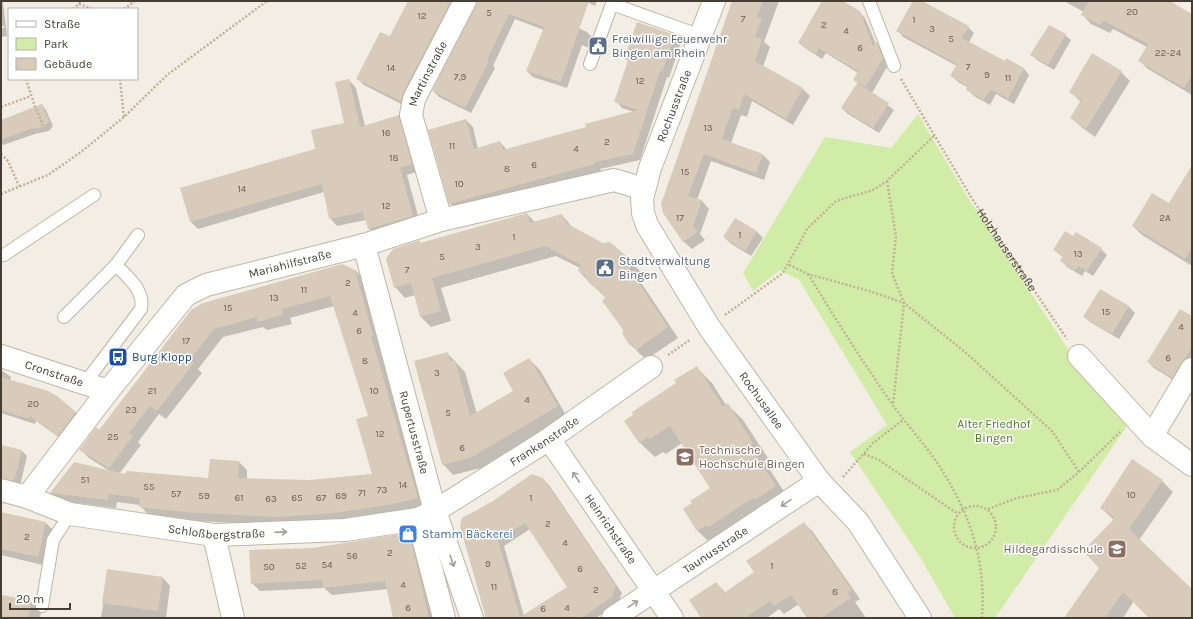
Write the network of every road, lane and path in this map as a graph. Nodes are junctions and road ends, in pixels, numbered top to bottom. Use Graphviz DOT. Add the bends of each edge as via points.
graph roads {
  1 [pos="135,1"];
  2 [pos="267,1"];
  3 [pos="465,1"];
  4 [pos="714,1"];
  5 [pos="869,1"];
  6 [pos="80,2"];
  7 [pos="91,8"];
  8 [pos="125,8"];
  9 [pos="702,36"];
  10 [pos="590,64"];
  11 [pos="894,66"];
  12 [pos="26,80"];
  13 [pos="120,80"];
  14 [pos="31,96"];
  15 [pos="1,107"];
  16 [pos="124,117"];
  17 [pos="44,127"];
  18 [pos="934,136"];
  19 [pos="1,154"];
  20 [pos="887,181"];
  21 [pos="19,186"];
  22 [pos="644,188"];
  23 [pos="1,194"];
  24 [pos="94,195"];
  25 [pos="441,220"];
  26 [pos="138,235"];
  27 [pos="364,245"];
  28 [pos="4,255"];
  29 [pos="116,264"];
  30 [pos="789,265"];
  31 [pos="808,274"];
  32 [pos="904,303"];
  33 [pos="64,317"];
  34 [pos="709,327"];
  35 [pos="1,356"];
  36 [pos="1079,356"];
  37 [pos="651,367"];
  38 [pos="1192,369"];
  39 [pos="85,383"];
  40 [pos="108,391"];
  41 [pos="893,405"];
  42 [pos="904,420"];
  43 [pos="1122,430"];
  44 [pos="1152,436"];
  45 [pos="549,439"];
  46 [pos="864,454"];
  47 [pos="854,464"];
  48 [pos="1192,465"];
  49 [pos="1079,472"];
  50 [pos="819,481"];
  51 [pos="1,490"];
  52 [pos="27,498"];
  53 [pos="964,508"];
  54 [pos="988,509"];
  55 [pos="70,514"];
  56 [pos="958,514"];
  57 [pos="427,515"];
  58 [pos="214,535"];
  59 [pos="976,548"];
  60 [pos="653,591"];
  61 [pos="42,606"];
  62 [pos="232,618"];
  63 [pos="444,618"];
  64 [pos="472,618"];
  65 [pos="613,618"];
  66 [pos="672,618"];
  67 [pos="920,618"];
  68 [pos="982,618"];
  1 -- 8 [label="path"];
  2 -- 16 [label="path" via="167,75"];
  3 -- 25 [label="street, Martinstraße" via="414,99 411,115"];
  4 -- 9 [label="street, Rochusstraße"];
  5 -- 11 [label="lane"];
  6 -- 7 [label="path"];
  9 -- 10 [label="lane" via="612,4"];
  9 -- 22 [label="street, Rochusstraße"];
  11 -- 18 [label="path, Holzhauserstraße"];
  12 -- 14 [label="path"];
  13 -- 16 [label="path"];
  14 -- 15 [label="path"];
  14 -- 17 [label="path"];
  16 -- 21 [label="path" via="48,174"];
  18 -- 20 [label="path"];
  18 -- 36 [label="path, Holzhauserstraße" via="971,197"];
  19 -- 21 [label="path" via="8,161"];
  20 -- 30 [label="path" via="873,190 836,201 807,229"];
  20 -- 32 [label="path" via="896,236 892,273"];
  21 -- 23 [label="path"];
  22 -- 25 [label="street, Mariahilfstraße" via="614,180"];
  22 -- 34 [label="street, Rochusallee" via="643,213 647,225"];
  24 -- 28 [label="lane"];
  25 -- 27 [label="street, Mariahilfstraße"];
  26 -- 29 [label="lane"];
  27 -- 40 [label="street, Mariahilfstraße" via="206,285 186,295"];
  27 -- 57 [label="street, Rupertusstraße"];
  29 -- 33 [label="lane"];
  29 -- 39 [label="lane" via="139,290 143,300 141,309"];
  30 -- 31 [label="path"];
  30 -- 34 [label="path" via="783,273"];
  31 -- 32 [label="path"];
  31 -- 41 [label="path" via="854,349"];
  32 -- 41 [label="path"];
  32 -- 49 [label="path" via="965,352 1052,431"];
  34 -- 37 [label="path"];
  34 -- 50 [label="street, Rochusallee"];
  35 -- 39 [label="street, Cronstraße"];
  36 -- 44 [label="street"];
  37 -- 45 [label="street, Frankenstraße"];
  38 -- 44 [label="street"];
  39 -- 40 [label="street, Cronstraße"];
  40 -- 52 [label="street, Mariahilfstraße"];
  41 -- 42 [label="path"];
  42 -- 46 [label="path" via="873,443"];
  42 -- 53 [label="path" via="937,463"];
  43 -- 49 [label="path"];
  44 -- 48 [label="street"];
  45 -- 57 [label="street, Frankenstraße"];
  60 -- 45 [label="street, Heinrichstraße, one-way"];
  46 -- 47 [label="path"];
  46 -- 56 [label="path" via="879,460"];
  49 -- 54 [label="path" via="1057,490 1017,498"];
  50 -- 60 [label="street, Taunusstraße, one-way"];
  50 -- 67 [label="street, Rochusallee" via="858,522"];
  51 -- 52 [label="street, Schloßbergstraße"];
  52 -- 55 [label="street, Schloßbergstraße"];
  53 -- 54 [label="path" via="974,505"];
  53 -- 56 [label="path"];
  53 -- 59 [label="path"];
  54 -- 59 [label="path" via="996,521 995,535 991,542"];
  55 -- 58 [label="street, Schloßbergstraße"];
  55 -- 61 [label="lane" via="53,540"];
  56 -- 59 [label="path" via="954,522 956,536 966,546"];
  58 -- 57 [label="street, Schloßbergstraße, one-way" via="345,530"];
  57 -- 63 [label="street"];
  57 -- 64 [label="street, Rupertusstraße, one-way"];
  58 -- 62 [label="street"];
  59 -- 68 [label="path" via="982,574"];
  65 -- 60 [label="street, Taunusstraße, one-way"];
  60 -- 66 [label="street, Heinrichstraße"];
}
